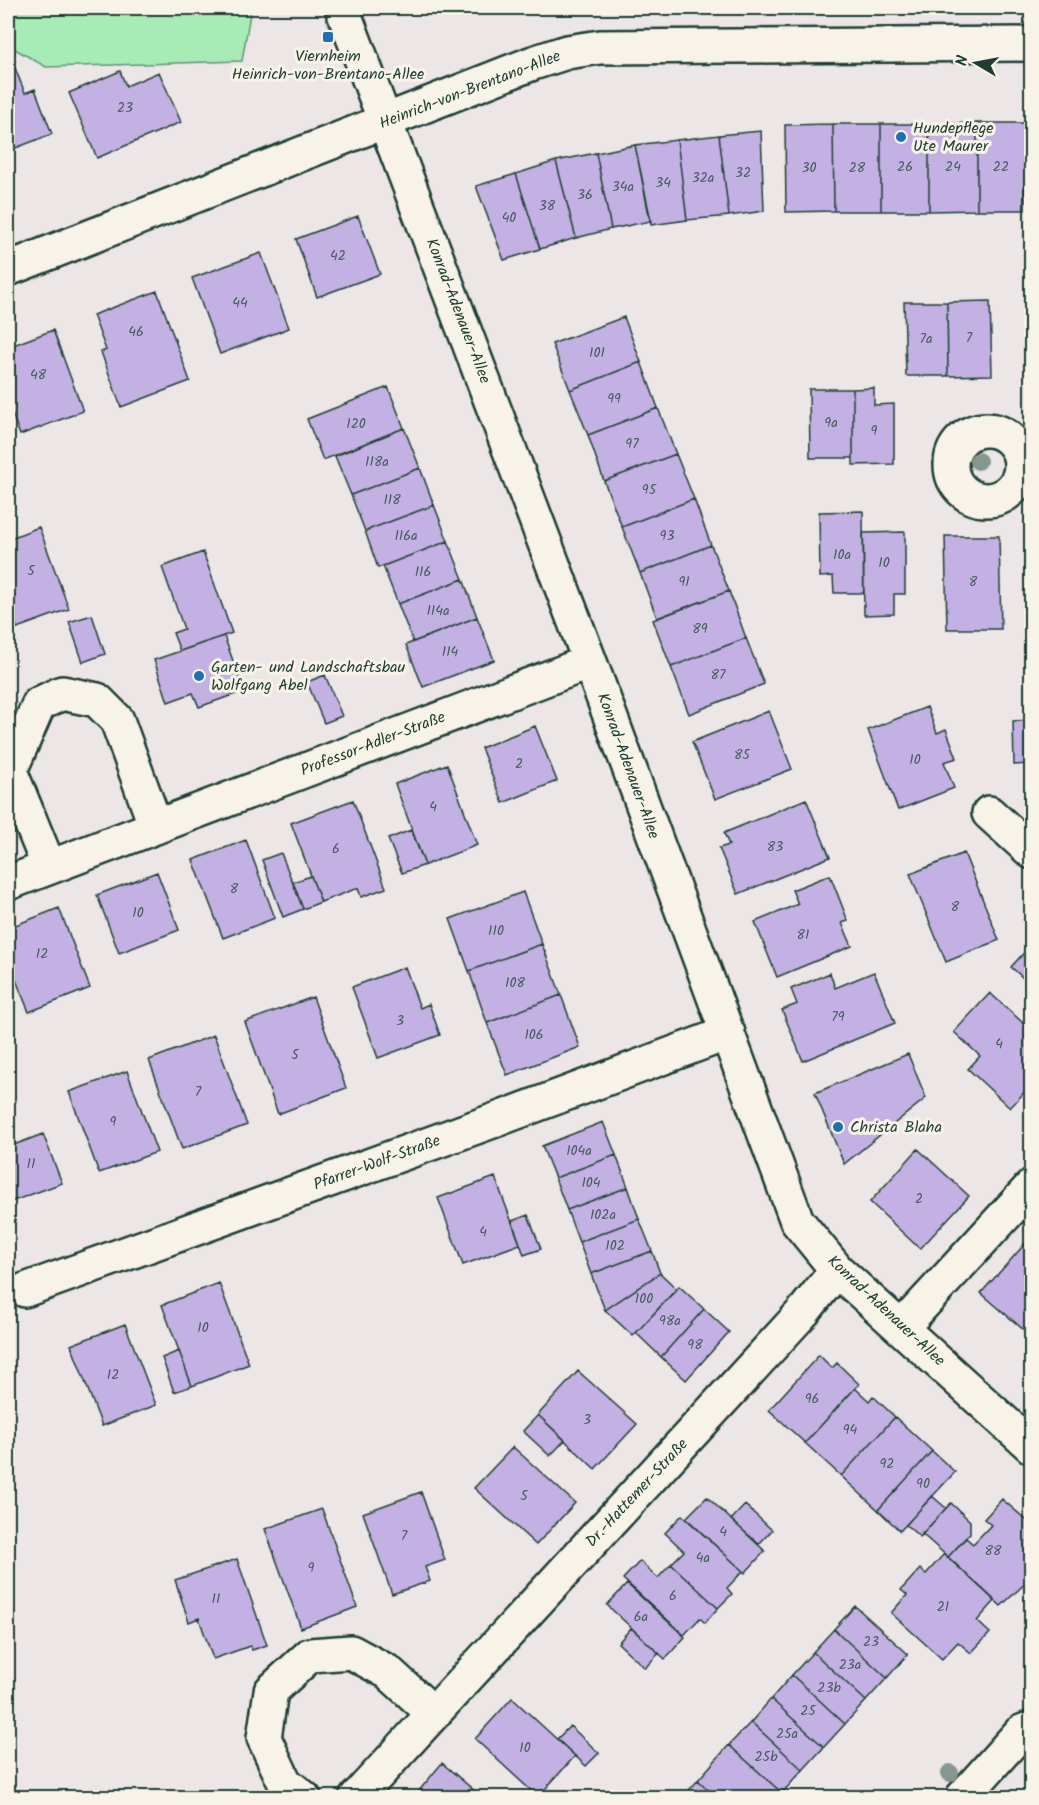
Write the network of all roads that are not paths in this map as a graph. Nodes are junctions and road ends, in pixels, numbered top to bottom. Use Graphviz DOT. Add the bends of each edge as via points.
graph roads {
  1 [pos="342,8"];
  2 [pos="1032,44"];
  3 [pos="387,122"];
  4 [pos="8,269"];
  5 [pos="590,662"];
  6 [pos="989,813"];
  7 [pos="156,827"];
  8 [pos="1032,852"];
  9 [pos="49,867"];
  10 [pos="8,883"];
  11 [pos="728,1033"];
  12 [pos="1032,1186"];
  13 [pos="837,1270"];
  14 [pos="26,1290"];
  15 [pos="902,1327"];
  16 [pos="1032,1447"];
  17 [pos="432,1712"];
  18 [pos="1032,1728"];
  19 [pos="303,1797"];
  20 [pos="356,1797"];
  21 [pos="962,1797"];
  1 -- 3 [label="street, Konrad-Adenauer-Allee"];
  2 -- 3 [label="street, Heinrich-von-Brentano-Allee" via="600,46 533,63"];
  3 -- 4 [label="street, Heinrich-von-Brentano-Allee"];
  3 -- 5 [label="street, Konrad-Adenauer-Allee"];
  5 -- 7 [label="street, Professor-Adler-Straße"];
  5 -- 11 [label="street, Konrad-Adenauer-Allee"];
  6 -- 8 [label="street"];
  7 -- 9 [label="street, Professor-Adler-Straße"];
  7 -- 9 [label="street" via="117,720 97,700 62,693 39,705 10,771"];
  9 -- 10 [label="street, Professor-Adler-Straße"];
  11 -- 13 [label="street, Konrad-Adenauer-Allee" via="797,1221"];
  11 -- 14 [label="street, Pfarrer-Wolf-Straße"];
  12 -- 15 [label="street"];
  13 -- 15 [label="street, Konrad-Adenauer-Allee"];
  13 -- 17 [label="street, Dr.-Hattemer-Straße" via="692,1434"];
  15 -- 16 [label="street, Konrad-Adenauer-Allee"];
  17 -- 19 [label="street" via="388,1672 351,1652 310,1655 271,1691 264,1738 285,1783"];
  17 -- 20 [label="street, Dr.-Hattemer-Straße"];
  18 -- 21 [label="street" via="1021,1732"];
}
